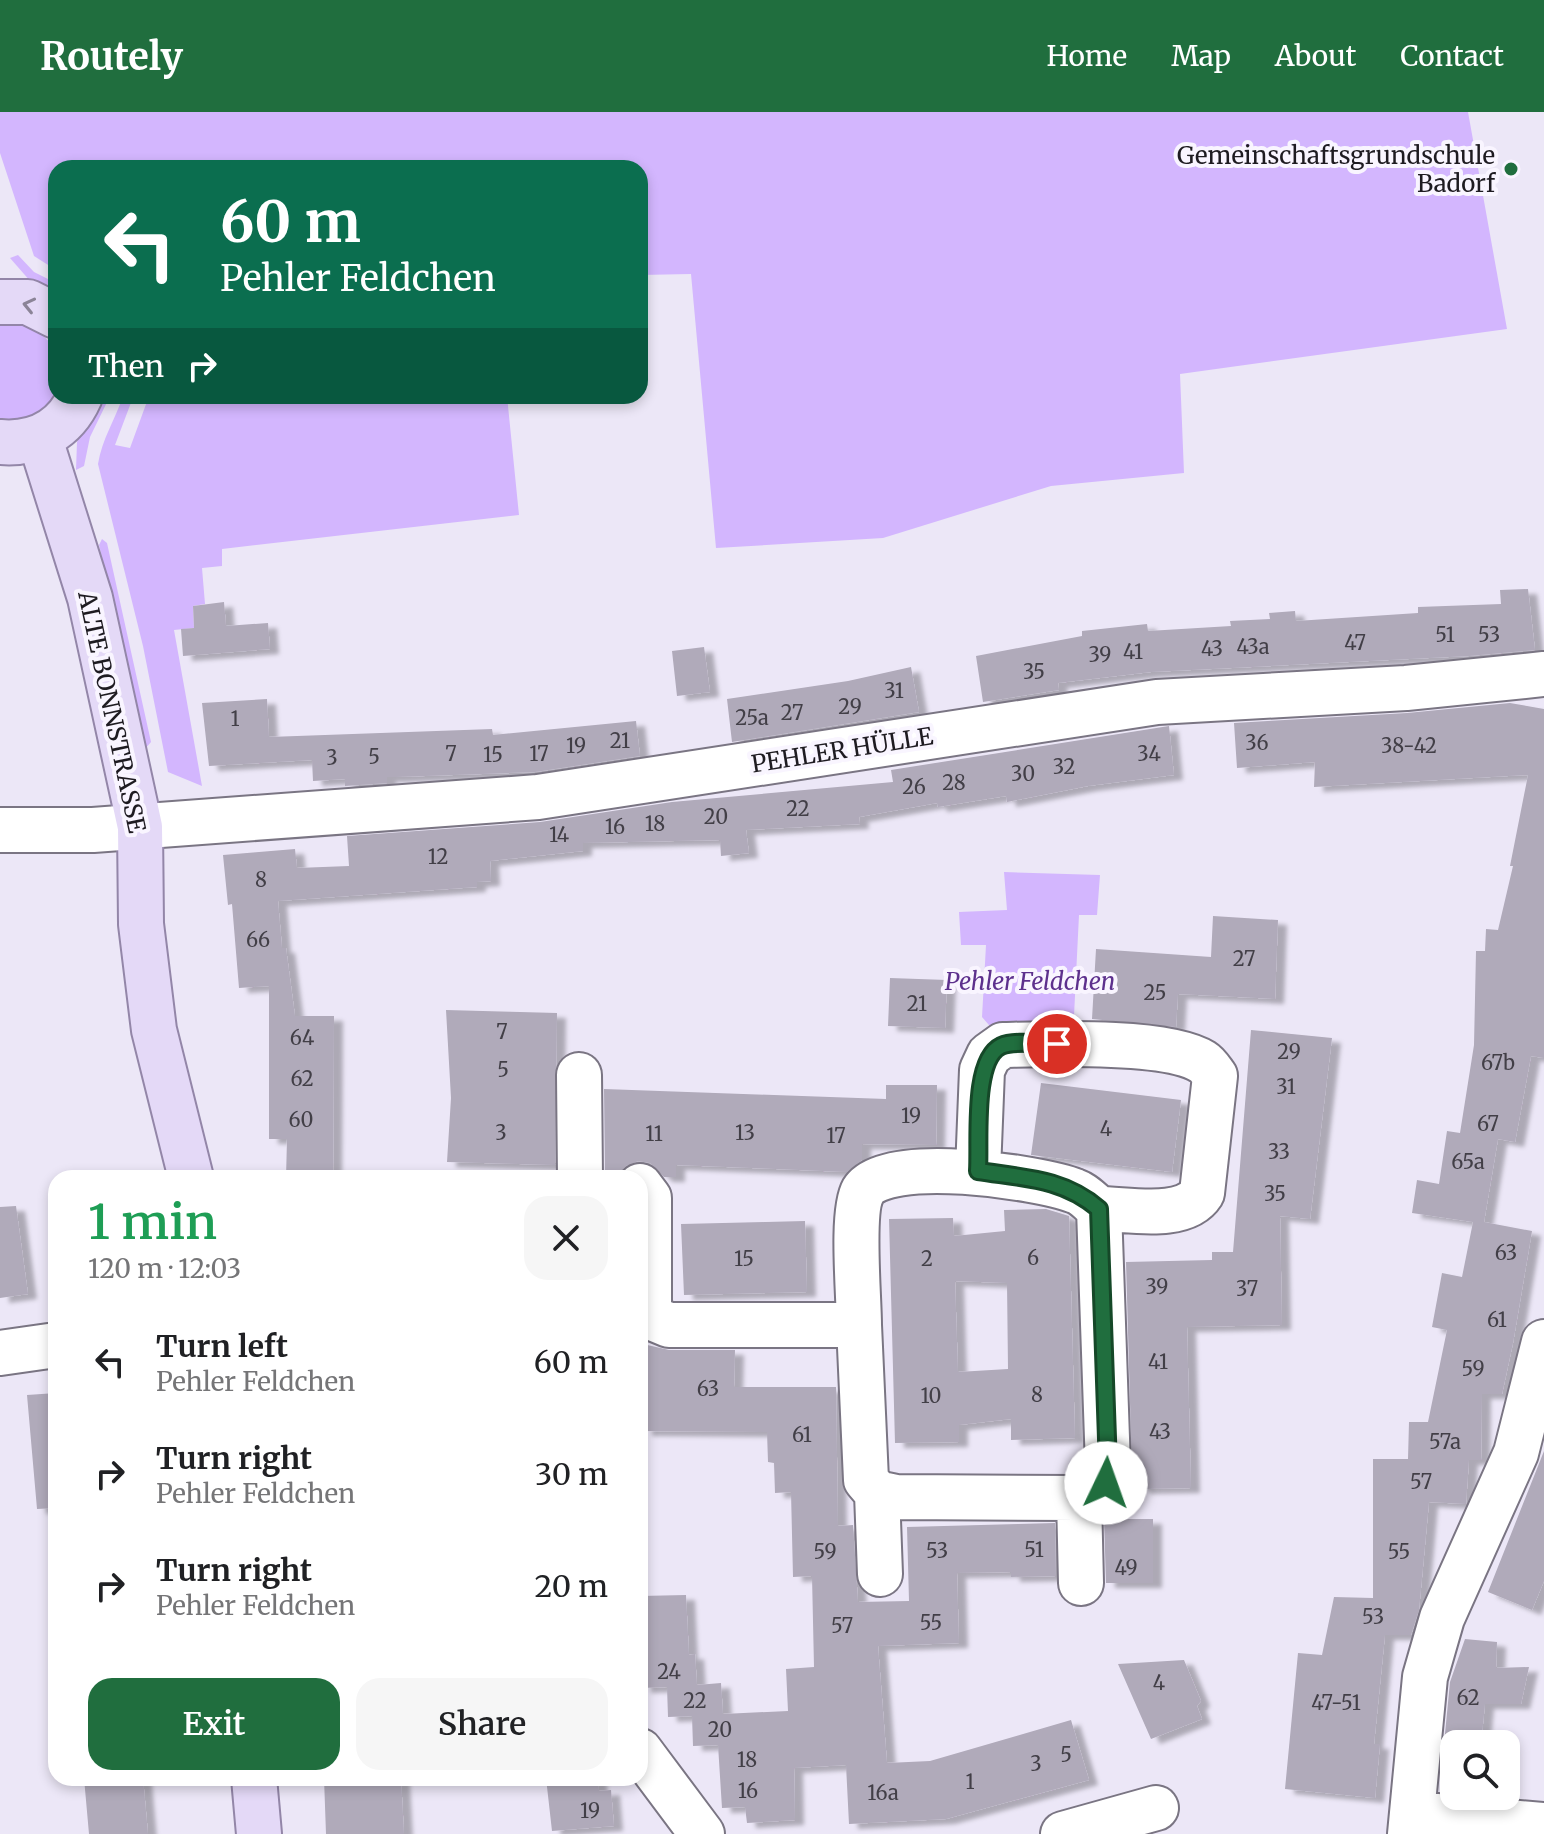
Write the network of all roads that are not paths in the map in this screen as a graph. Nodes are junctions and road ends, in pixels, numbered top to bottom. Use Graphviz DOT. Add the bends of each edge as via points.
graph roads {
  1 [pos="0,302"];
  2 [pos="48,312"];
  3 [pos="76,404"];
  4 [pos="20,440"];
  5 [pos="1544,674"];
  6 [pos="140,827"];
  7 [pos="0,830"];
  8 [pos="579,1075"];
  9 [pos="189,1170"];
  10 [pos="580,1170"];
  11 [pos="978,1171"];
  12 [pos="648,1197"];
  13 [pos="1099,1209"];
  14 [pos="648,1221"];
  15 [pos="648,1316"];
  16 [pos="859,1325"];
  17 [pos="1544,1342"];
  18 [pos="48,1346"];
  19 [pos="0,1353"];
  20 [pos="1101,1492"];
  21 [pos="877,1493"];
  22 [pos="880,1574"];
  23 [pos="1081,1583"];
  24 [pos="648,1762"];
  25 [pos="255,1786"];
  26 [pos="1156,1808"];
  27 [pos="1412,1824"];
  28 [pos="1544,1825"];
  29 [pos="259,1834"];
  30 [pos="702,1834"];
  31 [pos="1063,1834"];
  2 -- 1 [label="main road, one-way" via="28,302"];
  3 -- 4 [label="main road, ALTE BONNSTRASSE" via="70,415"];
  4 -- 6 [label="main road, ALTE BONNSTRASSE" via="90,598"];
  5 -- 6 [label="street, PEHLER HÜLLE" via="1406,688 1157,702 538,797"];
  6 -- 7 [label="street, PEHLER HÜLLE"];
  6 -- 9 [label="main road, ALTE BONNSTRASSE" via="141,924 154,1030"];
  8 -- 10 [label="street"];
  11 -- 13 [label="street" via="1079,1192"];
  11 -- 13 [label="street" via="982,1070 989,1055 1003,1045 1125,1045 1205,1063 1215,1076 1202,1193 1194,1205 1181,1210"];
  11 -- 16 [label="street" via="885,1175 863,1189 858,1210"];
  12 -- 14 [label="street"];
  13 -- 20 [label="street" via="1108,1467"];
  15 -- 16 [label="street" via="669,1325"];
  16 -- 21 [label="street" via="866,1480"];
  17 -- 27 [label="street" via="1516,1453 1442,1618 1425,1677"];
  18 -- 19 [label="street"];
  20 -- 21 [label="street" via="896,1497"];
  20 -- 23 [label="street"];
  21 -- 22 [label="street"];
  24 -- 30 [label="street"];
  25 -- 29 [label="main road"];
  26 -- 31 [label="street"];
  27 -- 28 [label="street"];
}
